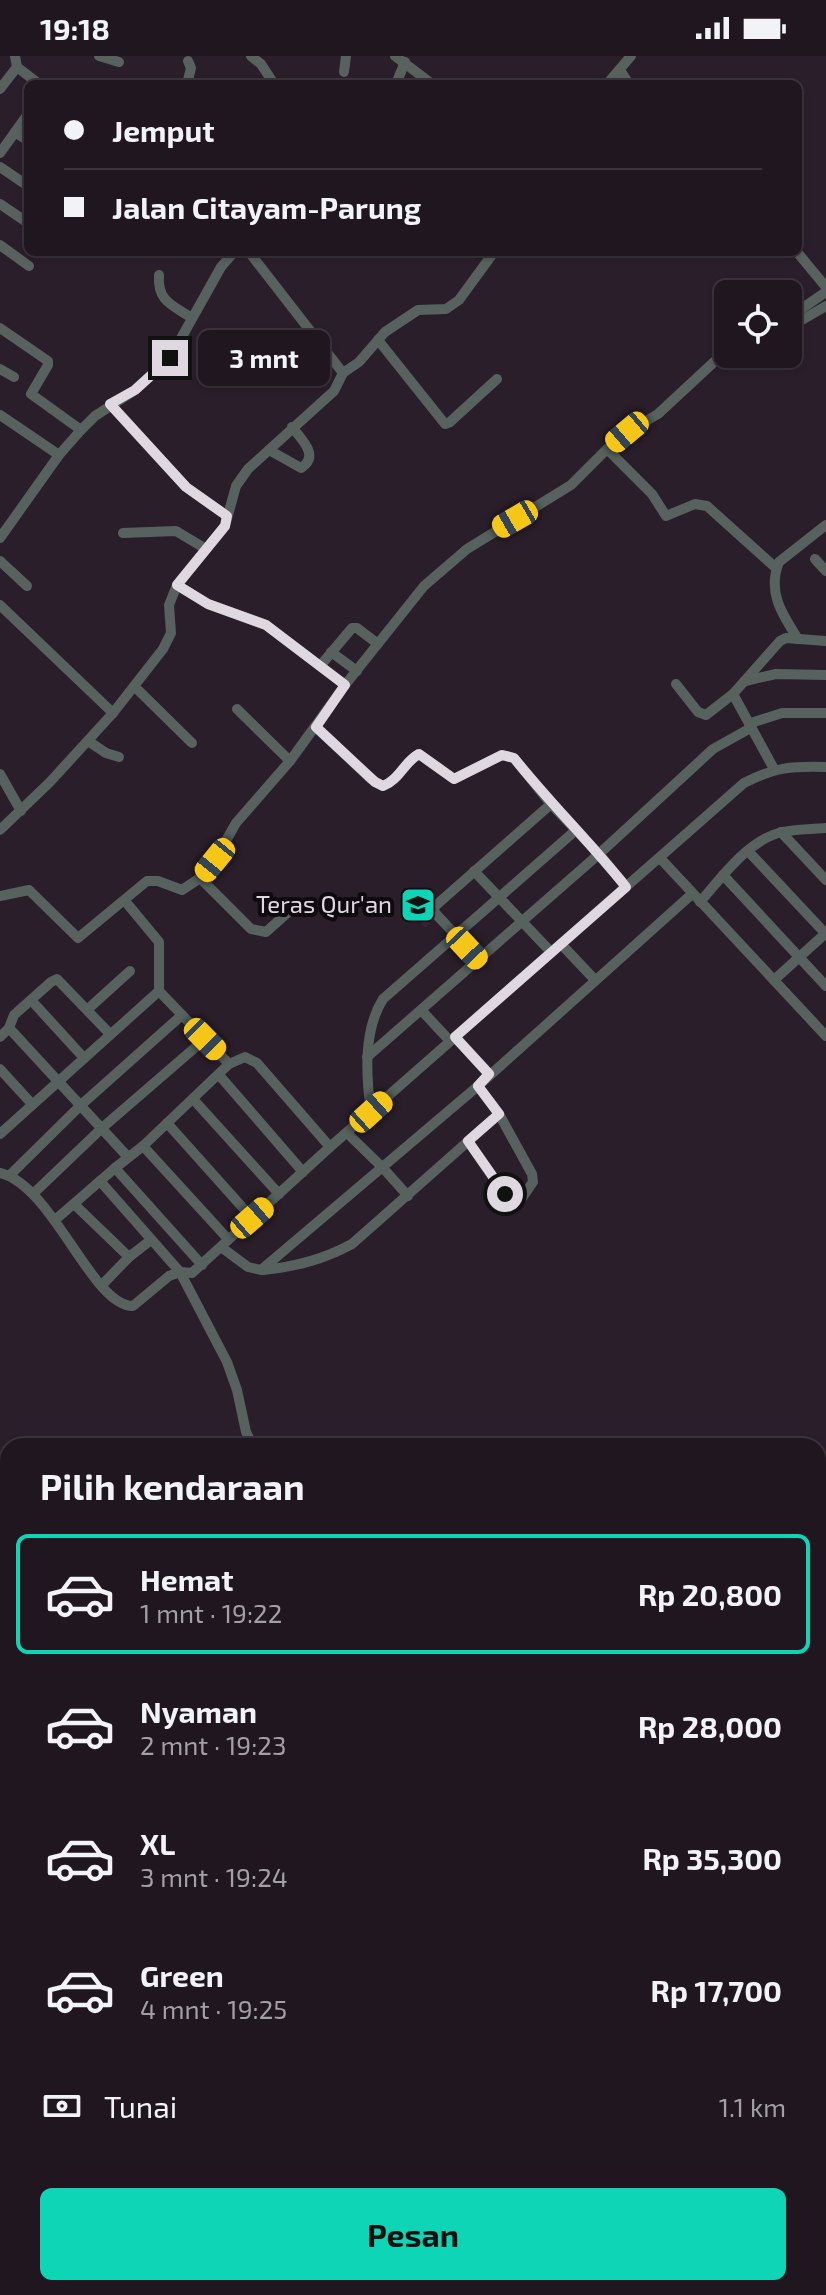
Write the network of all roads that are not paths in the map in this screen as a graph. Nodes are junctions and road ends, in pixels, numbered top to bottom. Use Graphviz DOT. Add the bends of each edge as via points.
graph roads {
  1 [pos="99,56"];
  2 [pos="251,56"];
  3 [pos="346,56"];
  4 [pos="395,56"];
  5 [pos="631,56"];
  6 [pos="405,60"];
  7 [pos="16,61"];
  8 [pos="188,61"];
  9 [pos="119,62"];
  10 [pos="620,70"];
  11 [pos="344,72"];
  12 [pos="35,80"];
  13 [pos="188,80"];
  14 [pos="271,80"];
  15 [pos="398,80"];
  16 [pos="428,80"];
  17 [pos="611,80"];
  18 [pos="626,80"];
  19 [pos="0,89"];
  20 [pos="24,120"];
  21 [pos="15,132"];
  22 [pos="24,138"];
  23 [pos="0,153"];
  24 [pos="0,167"];
  25 [pos="24,183"];
  26 [pos="0,204"];
  27 [pos="24,220"];
  28 [pos="0,245"];
  29 [pos="231,256"];
  30 [pos="252,256"];
  31 [pos="491,256"];
  32 [pos="800,256"];
  33 [pos="29,266"];
  34 [pos="159,275"];
  35 [pos="826,290"];
  36 [pos="826,306"];
  37 [pos="802,308"];
  38 [pos="192,318"];
  39 [pos="802,320"];
  40 [pos="0,328"];
  41 [pos="378,340"];
  42 [pos="714,362"];
  43 [pos="0,369"];
  44 [pos="343,373"];
  45 [pos="14,377"];
  46 [pos="497,379"];
  47 [pos="110,404"];
  48 [pos="0,415"];
  49 [pos="292,427"];
  50 [pos="81,430"];
  51 [pos="607,449"];
  52 [pos="269,450"];
  53 [pos="59,455"];
  54 [pos="227,516"];
  55 [pos="826,525"];
  56 [pos="123,533"];
  57 [pos="0,538"];
  58 [pos="206,549"];
  59 [pos="815,559"];
  60 [pos="0,561"];
  61 [pos="776,568"];
  62 [pos="826,571"];
  63 [pos="177,585"];
  64 [pos="27,586"];
  65 [pos="0,605"];
  66 [pos="798,639"];
  67 [pos="826,641"];
  68 [pos="378,644"];
  69 [pos="331,652"];
  70 [pos="320,666"];
  71 [pos="357,671"];
  72 [pos="826,675"];
  73 [pos="743,682"];
  74 [pos="676,684"];
  75 [pos="345,685"];
  76 [pos="136,688"];
  77 [pos="733,694"];
  78 [pos="237,709"];
  79 [pos="113,713"];
  80 [pos="826,713"];
  81 [pos="316,727"];
  82 [pos="751,727"];
  83 [pos="88,741"];
  84 [pos="192,743"];
  85 [pos="119,757"];
  86 [pos="290,761"];
  87 [pos="826,767"];
  88 [pos="774,769"];
  89 [pos="0,774"];
  90 [pos="551,804"];
  91 [pos="21,811"];
  92 [pos="826,828"];
  93 [pos="0,830"];
  94 [pos="576,830"];
  95 [pos="781,832"];
  96 [pos="748,851"];
  97 [pos="599,854"];
  98 [pos="660,858"];
  99 [pos="474,871"];
  100 [pos="723,875"];
  101 [pos="200,878"];
  102 [pos="826,880"];
  103 [pos="626,887"];
  104 [pos="0,896"];
  105 [pos="498,896"];
  106 [pos="696,898"];
  107 [pos="125,901"];
  108 [pos="294,907"];
  109 [pos="523,921"];
  110 [pos="826,934"];
  111 [pos="455,935"];
  112 [pos="561,944"];
  113 [pos="551,952"];
  114 [pos="800,958"];
  115 [pos="479,960"];
  116 [pos="130,971"];
  117 [pos="595,980"];
  118 [pos="774,980"];
  119 [pos="826,986"];
  120 [pos="159,991"];
  121 [pos="31,1000"];
  122 [pos="88,1009"];
  123 [pos="422,1011"];
  124 [pos="182,1015"];
  125 [pos="9,1028"];
  126 [pos="110,1034"];
  127 [pos="826,1036"];
  128 [pos="0,1037"];
  129 [pos="205,1039"];
  130 [pos="453,1039"];
  131 [pos="367,1057"];
  132 [pos="84,1058"];
  133 [pos="229,1064"];
  134 [pos="0,1069"];
  135 [pos="489,1074"];
  136 [pos="219,1075"];
  137 [pos="59,1080"];
  138 [pos="478,1086"];
  139 [pos="193,1099"];
  140 [pos="32,1104"];
  141 [pos="81,1105"];
  142 [pos="371,1112"];
  143 [pos="499,1114"];
  144 [pos="167,1123"];
  145 [pos="102,1128"];
  146 [pos="2,1129"];
  147 [pos="347,1133"];
  148 [pos="468,1141"];
  149 [pos="143,1146"];
  150 [pos="330,1147"];
  151 [pos="127,1156"];
  152 [pos="115,1168"];
  153 [pos="383,1168"];
  154 [pos="303,1172"];
  155 [pos="5,1174"];
  156 [pos="100,1181"];
  157 [pos="34,1193"];
  158 [pos="279,1194"];
  159 [pos="408,1196"];
  160 [pos="74,1204"];
  161 [pos="252,1218"];
  162 [pos="55,1220"];
  163 [pos="151,1240"];
  164 [pos="225,1243"];
  165 [pos="129,1257"];
  166 [pos="202,1265"];
  167 [pos="261,1270"];
  168 [pos="180,1272"];
  169 [pos="102,1285"];
  170 [pos="249,1438"];
  171 [pos="0,1882"];
  172 [pos="0,1894"];
  1 -- 9 [label="street"];
  2 -- 14 [label="street"];
  3 -- 11 [label="street"];
  4 -- 6 [label="street"];
  5 -- 10 [label="street"];
  6 -- 15 [label="street"];
  6 -- 16 [label="street"];
  7 -- 12 [label="street"];
  7 -- 19 [label="street"];
  8 -- 13 [label="street"];
  10 -- 17 [label="street"];
  10 -- 18 [label="street"];
  20 -- 21 [label="street"];
  21 -- 22 [label="street"];
  21 -- 23 [label="street"];
  24 -- 25 [label="street"];
  26 -- 27 [label="street"];
  28 -- 33 [label="street"];
  29 -- 38 [label="street"];
  30 -- 44 [label="street"];
  31 -- 41 [label="street" via="453,304 418,310"];
  32 -- 35 [label="street"];
  34 -- 38 [label="street" via="162,298"];
  35 -- 37 [label="street"];
  36 -- 39 [label="street"];
  38 -- 47 [label="street" via="165,363"];
  40 -- 50 [label="street" via="48,361 31,394"];
  41 -- 44 [label="street"];
  41 -- 46 [label="street" via="445,424"];
  42 -- 51 [label="street" via="658,414"];
  43 -- 45 [label="street"];
  44 -- 49 [label="street" via="334,391"];
  47 -- 50 [label="street"];
  47 -- 54 [label="street" via="186,487"];
  48 -- 53 [label="street"];
  49 -- 52 [label="street"];
  49 -- 52 [label="street" via="309,451 307,465 301,468"];
  50 -- 53 [label="street"];
  51 -- 61 [label="street" via="652,494 666,516 695,504 707,506"];
  51 -- 68 [label="street" via="562,492 467,549 424,586"];
  52 -- 54 [label="street" via="240,479"];
  53 -- 57 [label="street"];
  54 -- 58 [label="street"];
  55 -- 61 [label="street"];
  56 -- 58 [label="street" via="176,531"];
  58 -- 63 [label="street"];
  59 -- 62 [label="street"];
  60 -- 64 [label="street"];
  61 -- 66 [label="street" via="776,601"];
  63 -- 70 [label="street" via="208,604 266,625"];
  63 -- 76 [label="street" via="169,605 170,639"];
  65 -- 79 [label="street"];
  66 -- 67 [label="street"];
  66 -- 73 [label="street" via="780,641"];
  68 -- 69 [label="street" via="354,627"];
  68 -- 71 [label="street"];
  69 -- 70 [label="street"];
  69 -- 71 [label="street"];
  70 -- 75 [label="street"];
  71 -- 75 [label="street"];
  72 -- 73 [label="street" via="776,674"];
  73 -- 77 [label="street"];
  74 -- 77 [label="street" via="702,715"];
  75 -- 81 [label="street"];
  76 -- 79 [label="street"];
  76 -- 84 [label="street"];
  77 -- 82 [label="street"];
  78 -- 86 [label="street"];
  79 -- 83 [label="street"];
  80 -- 82 [label="street" via="782,713"];
  81 -- 86 [label="street"];
  81 -- 90 [label="street" via="379,785 395,780 419,754 454,779 508,755"];
  82 -- 88 [label="street"];
  82 -- 97 [label="street" via="713,749"];
  83 -- 85 [label="street"];
  83 -- 91 [label="street"];
  86 -- 101 [label="street" via="236,823"];
  87 -- 88 [label="street"];
  88 -- 98 [label="street" via="744,783"];
  89 -- 91 [label="street"];
  90 -- 94 [label="street"];
  90 -- 99 [label="street"];
  91 -- 93 [label="street"];
  92 -- 95 [label="street"];
  94 -- 97 [label="street"];
  94 -- 105 [label="street"];
  95 -- 96 [label="street"];
  95 -- 102 [label="street"];
  96 -- 100 [label="street"];
  96 -- 110 [label="street"];
  97 -- 103 [label="street"];
  97 -- 109 [label="street"];
  98 -- 103 [label="street"];
  98 -- 106 [label="street"];
  99 -- 105 [label="street"];
  99 -- 111 [label="street" via="434,907"];
  100 -- 106 [label="street"];
  100 -- 114 [label="street"];
  101 -- 107 [label="street" via="182,890 147,881"];
  101 -- 108 [label="street" via="260,933"];
  103 -- 112 [label="street"];
  104 -- 107 [label="street" via="29,890 78,938"];
  105 -- 109 [label="street"];
  105 -- 111 [label="street"];
  106 -- 117 [label="street"];
  106 -- 118 [label="street"];
  107 -- 120 [label="street" via="159,942"];
  109 -- 113 [label="street"];
  109 -- 115 [label="street"];
  110 -- 114 [label="street"];
  111 -- 115 [label="street"];
  111 -- 131 [label="street" via="383,999"];
  112 -- 113 [label="street"];
  112 -- 117 [label="street"];
  113 -- 130 [label="street"];
  114 -- 118 [label="street"];
  114 -- 119 [label="street"];
  115 -- 123 [label="street"];
  116 -- 122 [label="street"];
  117 -- 135 [label="street"];
  118 -- 127 [label="street"];
  120 -- 124 [label="street"];
  120 -- 126 [label="street"];
  121 -- 122 [label="street" via="57,979"];
  121 -- 125 [label="street" via="14,1015"];
  121 -- 132 [label="street"];
  122 -- 126 [label="street"];
  123 -- 130 [label="street"];
  123 -- 131 [label="street"];
  124 -- 129 [label="street"];
  124 -- 141 [label="street"];
  125 -- 128 [label="street"];
  125 -- 137 [label="street"];
  126 -- 132 [label="street"];
  129 -- 133 [label="street"];
  129 -- 145 [label="street"];
  130 -- 135 [label="street"];
  130 -- 142 [label="street"];
  131 -- 142 [label="street"];
  132 -- 137 [label="street"];
  133 -- 136 [label="street"];
  133 -- 150 [label="street" via="245,1057 257,1063"];
  134 -- 140 [label="street"];
  135 -- 138 [label="street"];
  136 -- 139 [label="street"];
  136 -- 154 [label="street"];
  137 -- 140 [label="street"];
  137 -- 141 [label="street"];
  138 -- 143 [label="street"];
  138 -- 153 [label="street"];
  139 -- 144 [label="street"];
  139 -- 158 [label="street"];
  140 -- 146 [label="street"];
  141 -- 145 [label="street"];
  141 -- 155 [label="street"];
  142 -- 147 [label="street"];
  143 -- 148 [label="street"];
  143 -- 148 [label="street" via="532,1174 533,1182 520,1201 506,1196"];
  144 -- 149 [label="street"];
  144 -- 161 [label="street"];
  145 -- 151 [label="street"];
  145 -- 157 [label="street"];
  147 -- 150 [label="street"];
  147 -- 153 [label="street"];
  148 -- 159 [label="street"];
  149 -- 151 [label="street"];
  149 -- 164 [label="street"];
  150 -- 154 [label="street"];
  151 -- 152 [label="street"];
  152 -- 156 [label="street"];
  152 -- 166 [label="street"];
  153 -- 159 [label="street"];
  153 -- 167 [label="street"];
  154 -- 158 [label="street"];
  155 -- 157 [label="street"];
  156 -- 160 [label="street"];
  156 -- 163 [label="street"];
  157 -- 162 [label="street"];
  158 -- 161 [label="street"];
  159 -- 167 [label="street" via="337,1253 295,1267"];
  160 -- 162 [label="street"];
  160 -- 165 [label="street"];
  161 -- 164 [label="street"];
  162 -- 169 [label="street"];
  163 -- 165 [label="street"];
  163 -- 168 [label="street"];
  164 -- 166 [label="street"];
  164 -- 167 [label="street" via="248,1267"];
  165 -- 169 [label="street"];
  166 -- 168 [label="street" via="192,1273"];
  168 -- 169 [label="street" via="133,1306 122,1304"];
  168 -- 170 [label="street" via="227,1362"];
  171 -- 172 [label="street"];
}
